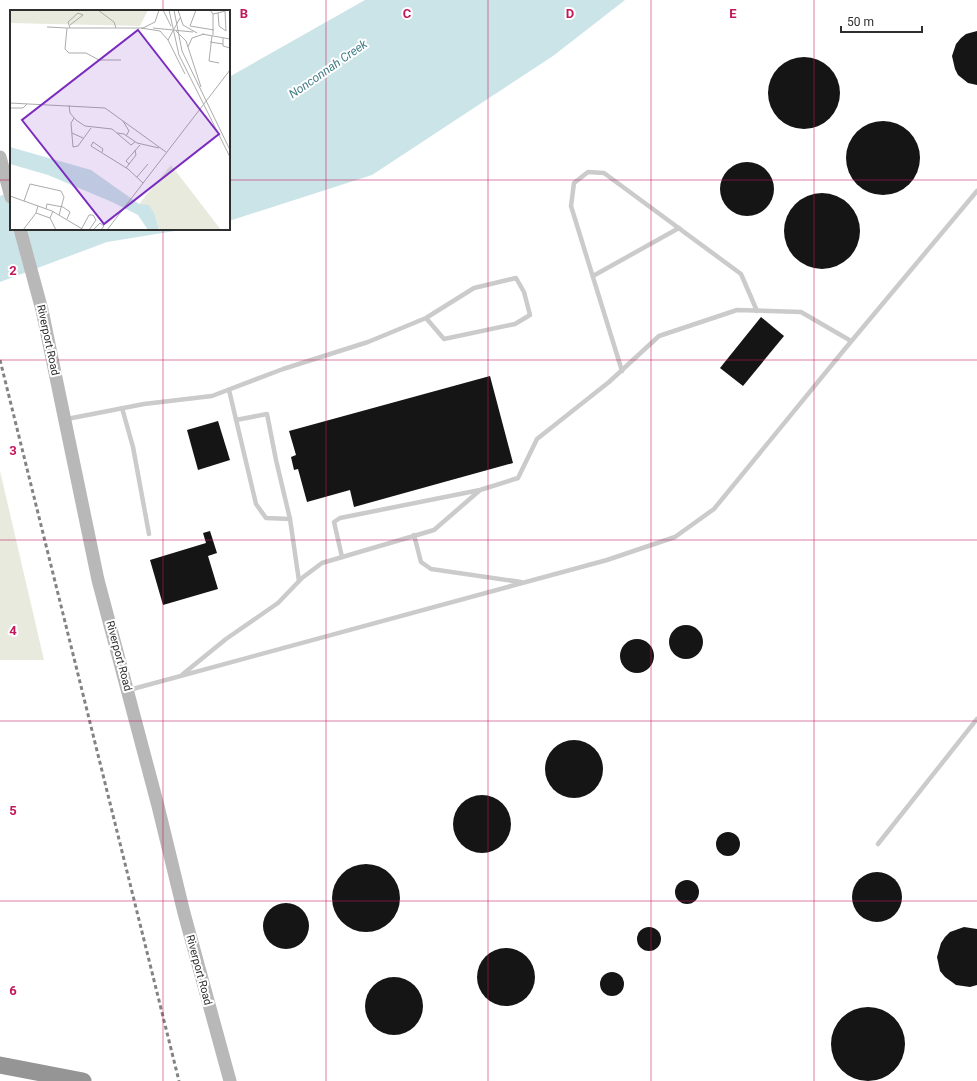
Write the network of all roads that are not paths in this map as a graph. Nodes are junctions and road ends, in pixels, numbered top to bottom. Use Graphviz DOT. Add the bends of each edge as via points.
graph roads {
  1 [pos="1,161"];
  2 [pos="977,191"];
  3 [pos="10,193"];
  4 [pos="679,228"];
  5 [pos="20,230"];
  6 [pos="593,276"];
  7 [pos="757,311"];
  8 [pos="426,318"];
  9 [pos="851,341"];
  10 [pos="622,370"];
  11 [pos="229,390"];
  12 [pos="122,408"];
  13 [pos="65,420"];
  14 [pos="236,420"];
  15 [pos="480,490"];
  16 [pos="290,519"];
  17 [pos="149,534"];
  18 [pos="414,535"];
  19 [pos="342,557"];
  20 [pos="299,581"];
  21 [pos="522,583"];
  22 [pos="181,676"];
  23 [pos="128,691"];
  24 [pos="977,719"];
  25 [pos="878,844"];
  26 [pos="0,1065"];
  27 [pos="83,1081"];
  28 [pos="230,1081"];
  1 -- 3 [label="main road"];
  2 -- 9 [label="lane"];
  4 -- 6 [label="lane"];
  4 -- 6 [label="lane" via="604,173 588,172 574,183 571,206"];
  4 -- 7 [label="lane" via="741,274"];
  5 -- 13 [label="main road, Riverport Road" via="42,310"];
  6 -- 10 [label="lane"];
  7 -- 9 [label="lane" via="801,312"];
  7 -- 10 [label="lane" via="737,310 659,336"];
  8 -- 8 [label="lane" via="474,288 516,278 524,292 530,315 515,324 444,339"];
  8 -- 11 [label="lane" via="368,342 283,369"];
  9 -- 21 [label="lane" via="714,510 676,537 607,560"];
  10 -- 15 [label="lane" via="537,439 518,478"];
  11 -- 12 [label="lane" via="212,396"];
  11 -- 14 [label="lane"];
  12 -- 13 [label="lane"];
  12 -- 17 [label="lane" via="133,447"];
  13 -- 23 [label="main road, Riverport Road" via="98,580"];
  14 -- 16 [label="lane" via="256,504 266,518"];
  14 -- 16 [label="lane" via="268,414"];
  15 -- 18 [label="lane" via="434,530"];
  15 -- 19 [label="lane" via="340,518 334,522"];
  16 -- 20 [label="lane"];
  18 -- 19 [label="lane"];
  18 -- 21 [label="lane" via="421,562 431,569"];
  19 -- 20 [label="lane" via="322,563"];
  20 -- 22 [label="lane" via="278,603 226,639"];
  21 -- 22 [label="lane"];
  22 -- 23 [label="lane"];
  23 -- 28 [label="main road, Riverport Road"];
  24 -- 25 [label="lane"];
  26 -- 27 [label="highway"];
}
